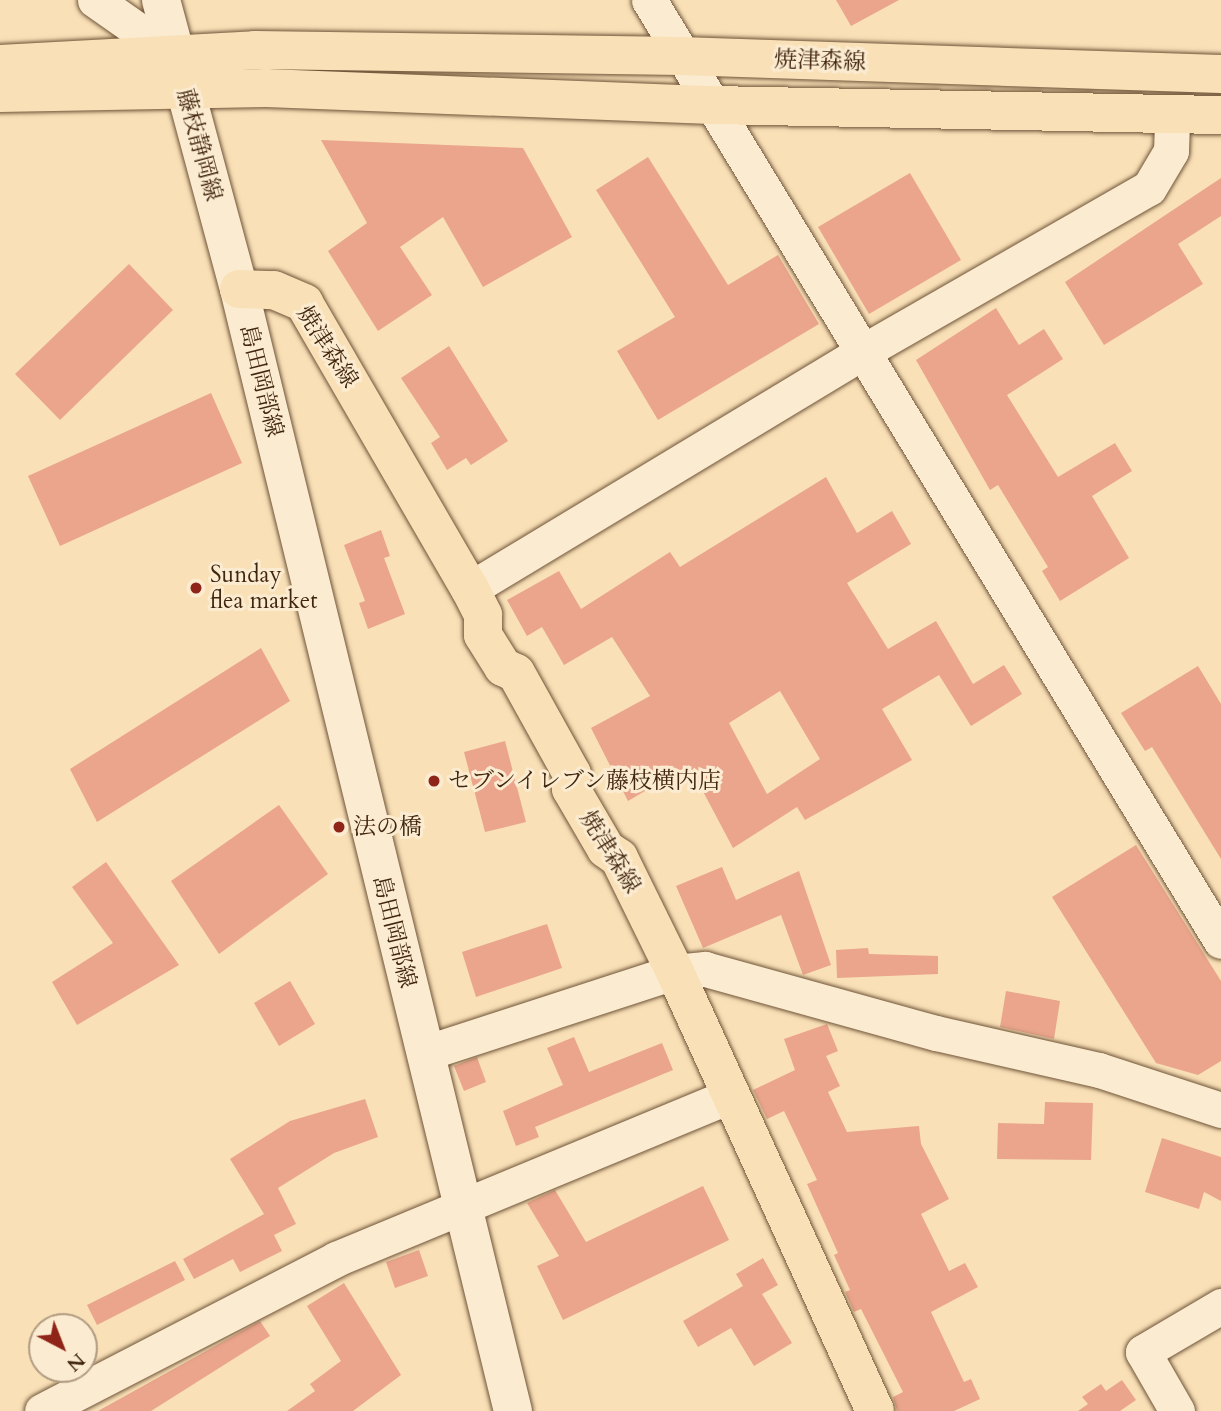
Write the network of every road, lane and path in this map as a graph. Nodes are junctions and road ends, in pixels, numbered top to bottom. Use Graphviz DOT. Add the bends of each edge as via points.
graph roads {
  1 [pos="95,0"];
  2 [pos="161,0"];
  3 [pos="649,0"];
  4 [pos="681,56"];
  5 [pos="0,64"];
  6 [pos="179,72"];
  7 [pos="1221,74"];
  8 [pos="0,93"];
  9 [pos="712,105"];
  10 [pos="1172,113"];
  11 [pos="1221,115"];
  12 [pos="239,289"];
  13 [pos="864,351"];
  14 [pos="470,589"];
  15 [pos="1221,941"];
  16 [pos="675,972"];
  17 [pos="425,1053"];
  18 [pos="729,1096"];
  19 [pos="1221,1110"];
  20 [pos="467,1209"];
  21 [pos="1221,1306"];
  22 [pos="41,1411"];
  23 [pos="513,1411"];
  24 [pos="875,1411"];
  25 [pos="1177,1411"];
  1 -- 6 [label="street"];
  2 -- 6 [label="main road, 藤枝静岡線"];
  3 -- 4 [label="street"];
  4 -- 6 [label="main road, 焼津森線" via="255,50"];
  4 -- 7 [label="main road, 焼津森線"];
  4 -- 9 [label="street"];
  5 -- 6 [label="main road, 焼津森線"];
  6 -- 8 [label="main road, 焼津森線"];
  6 -- 9 [label="main road, 焼津森線"];
  6 -- 12 [label="main road, 藤枝静岡線"];
  9 -- 10 [label="main road, 焼津森線"];
  9 -- 13 [label="street"];
  10 -- 11 [label="main road, 焼津森線"];
  10 -- 13 [label="street" via="1171,151 1149,188"];
  12 -- 14 [label="main road, 焼津森線" via="274,290 304,303"];
  12 -- 17 [label="main road, 島田岡部線"];
  13 -- 14 [label="street"];
  13 -- 15 [label="street"];
  14 -- 16 [label="main road, 焼津森線" via="482,615 483,635 503,667 516,673 572,774 571,789 606,849 619,858"];
  16 -- 17 [label="street"];
  16 -- 18 [label="main road, 焼津森線"];
  16 -- 19 [label="street" via="705,969 936,1033 1099,1070"];
  17 -- 20 [label="main road, 島田岡部線"];
  18 -- 20 [label="street"];
  18 -- 24 [label="main road, 焼津森線"];
  20 -- 22 [label="street" via="336,1259"];
  20 -- 23 [label="main road, 島田岡部線"];
  21 -- 25 [label="street" via="1143,1352"];
}
